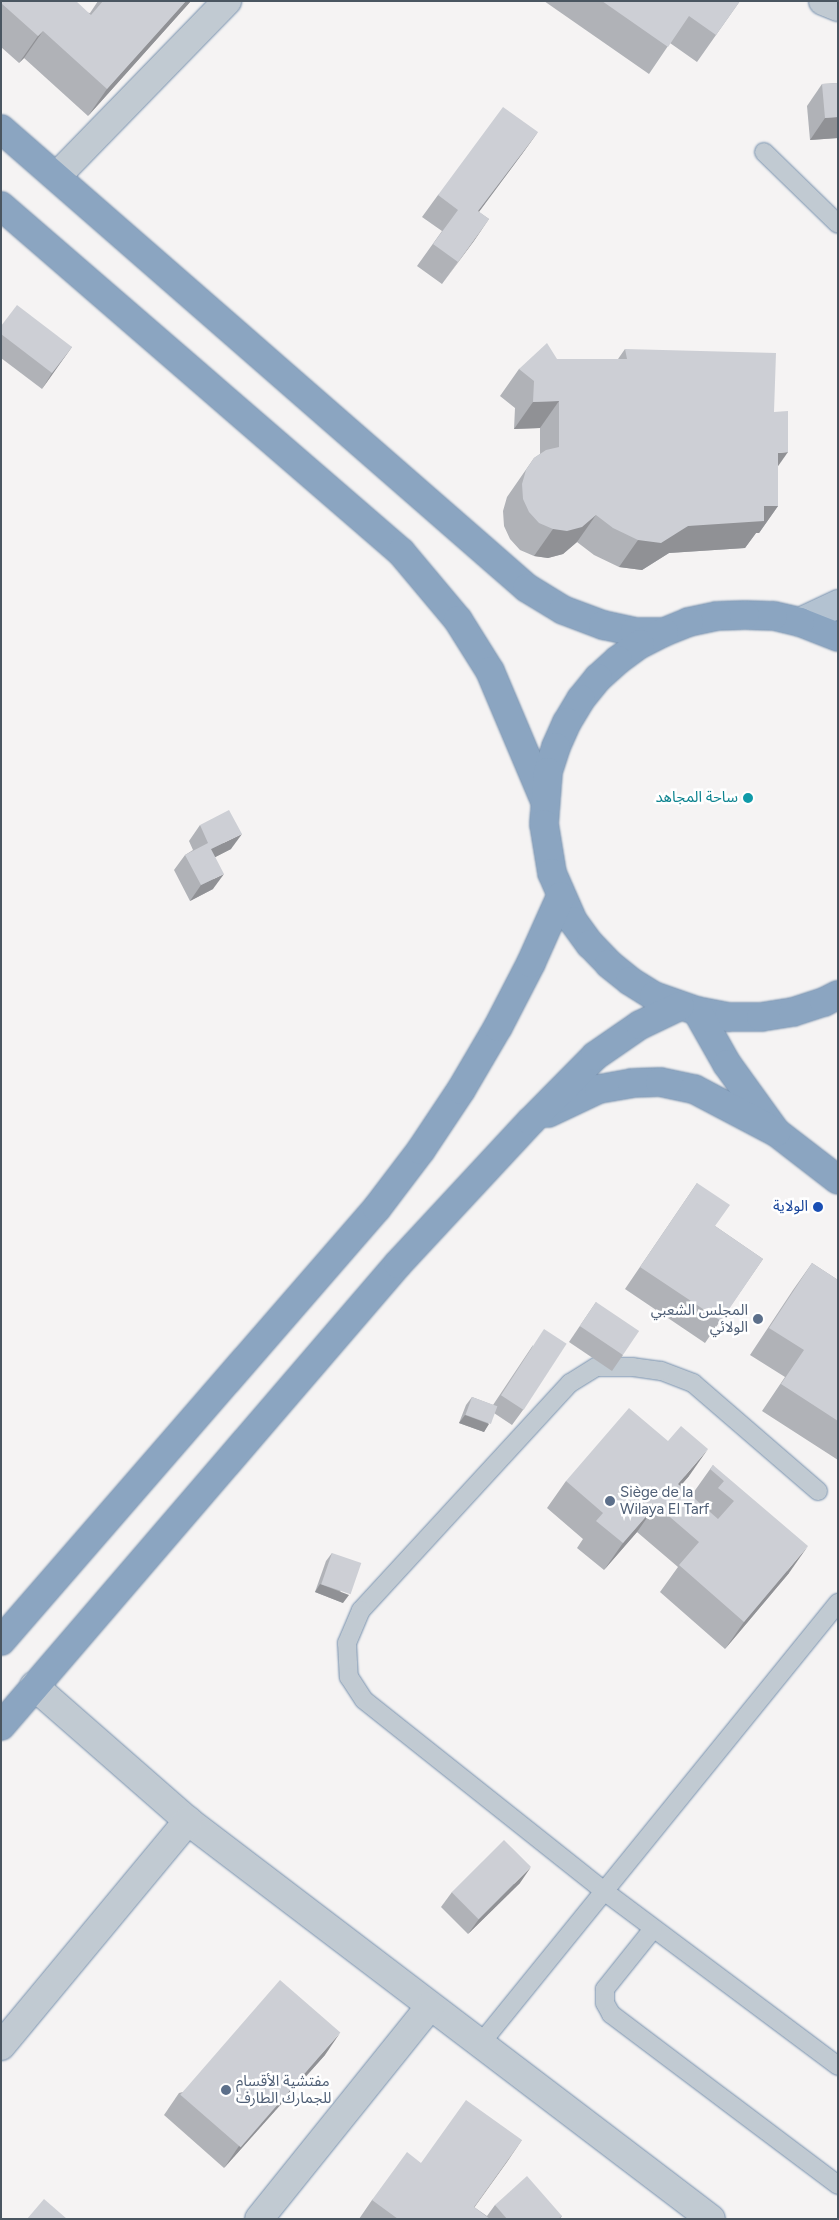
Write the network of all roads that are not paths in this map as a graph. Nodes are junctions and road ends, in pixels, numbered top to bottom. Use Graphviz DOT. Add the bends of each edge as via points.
graph roads {
  1 [pos="227,1"];
  2 [pos="823,1"];
  3 [pos="838,7"];
  4 [pos="1,129"];
  5 [pos="764,152"];
  6 [pos="57,176"];
  7 [pos="1,206"];
  8 [pos="838,224"];
  9 [pos="838,604"];
  10 [pos="800,622"];
  11 [pos="664,632"];
  12 [pos="838,637"];
  13 [pos="544,799"];
  14 [pos="561,896"];
  15 [pos="838,995"];
  16 [pos="688,1009"];
  17 [pos="531,1120"];
  18 [pos="776,1132"];
  19 [pos="838,1180"];
  20 [pos="818,1492"];
  21 [pos="838,1603"];
  22 [pos="1,1641"];
  23 [pos="34,1686"];
  24 [pos="1,1726"];
  25 [pos="188,1821"];
  26 [pos="604,1891"];
  27 [pos="653,1929"];
  28 [pos="430,2006"];
  29 [pos="481,2043"];
  30 [pos="1,2046"];
  31 [pos="838,2066"];
  32 [pos="838,2185"];
  33 [pos="701,2216"];
  34 [pos="259,2219"];
  1 -- 6 [label="street"];
  2 -- 3 [label="street"];
  4 -- 6 [label="highway"];
  5 -- 8 [label="lane"];
  6 -- 11 [label="highway" via="527,588 563,610 603,625 635,632"];
  7 -- 13 [label="highway" via="401,552 458,620 490,671"];
  9 -- 10 [label="main road"];
  10 -- 11 [label="highway" via="773,616 717,616"];
  10 -- 12 [label="highway"];
  11 -- 13 [label="highway" via="618,660 581,699 556,746"];
  13 -- 14 [label="highway" via="546,849"];
  14 -- 16 [label="highway" via="573,921 609,964 654,996"];
  14 -- 22 [label="highway" via="498,1027 421,1150 377,1208"];
  15 -- 16 [label="highway" via="793,1012 761,1016 729,1016"];
  16 -- 17 [label="highway" via="640,1025 595,1056"];
  16 -- 18 [label="highway"];
  17 -- 18 [label="highway" via="599,1089 660,1082 694,1090"];
  17 -- 23 [label="highway" via="398,1264"];
  18 -- 19 [label="highway"];
  20 -- 26 [label="lane" via="693,1383 661,1371 596,1367 570,1383 361,1610 347,1643 349,1677 364,1700"];
  21 -- 26 [label="lane"];
  23 -- 24 [label="highway"];
  23 -- 25 [label="street"];
  25 -- 28 [label="street"];
  25 -- 30 [label="street"];
  26 -- 27 [label="lane"];
  26 -- 29 [label="lane"];
  27 -- 31 [label="lane"];
  27 -- 32 [label="lane" via="605,1989 605,2003 611,2014"];
  28 -- 29 [label="street"];
  28 -- 34 [label="street"];
  29 -- 33 [label="street"];
}
